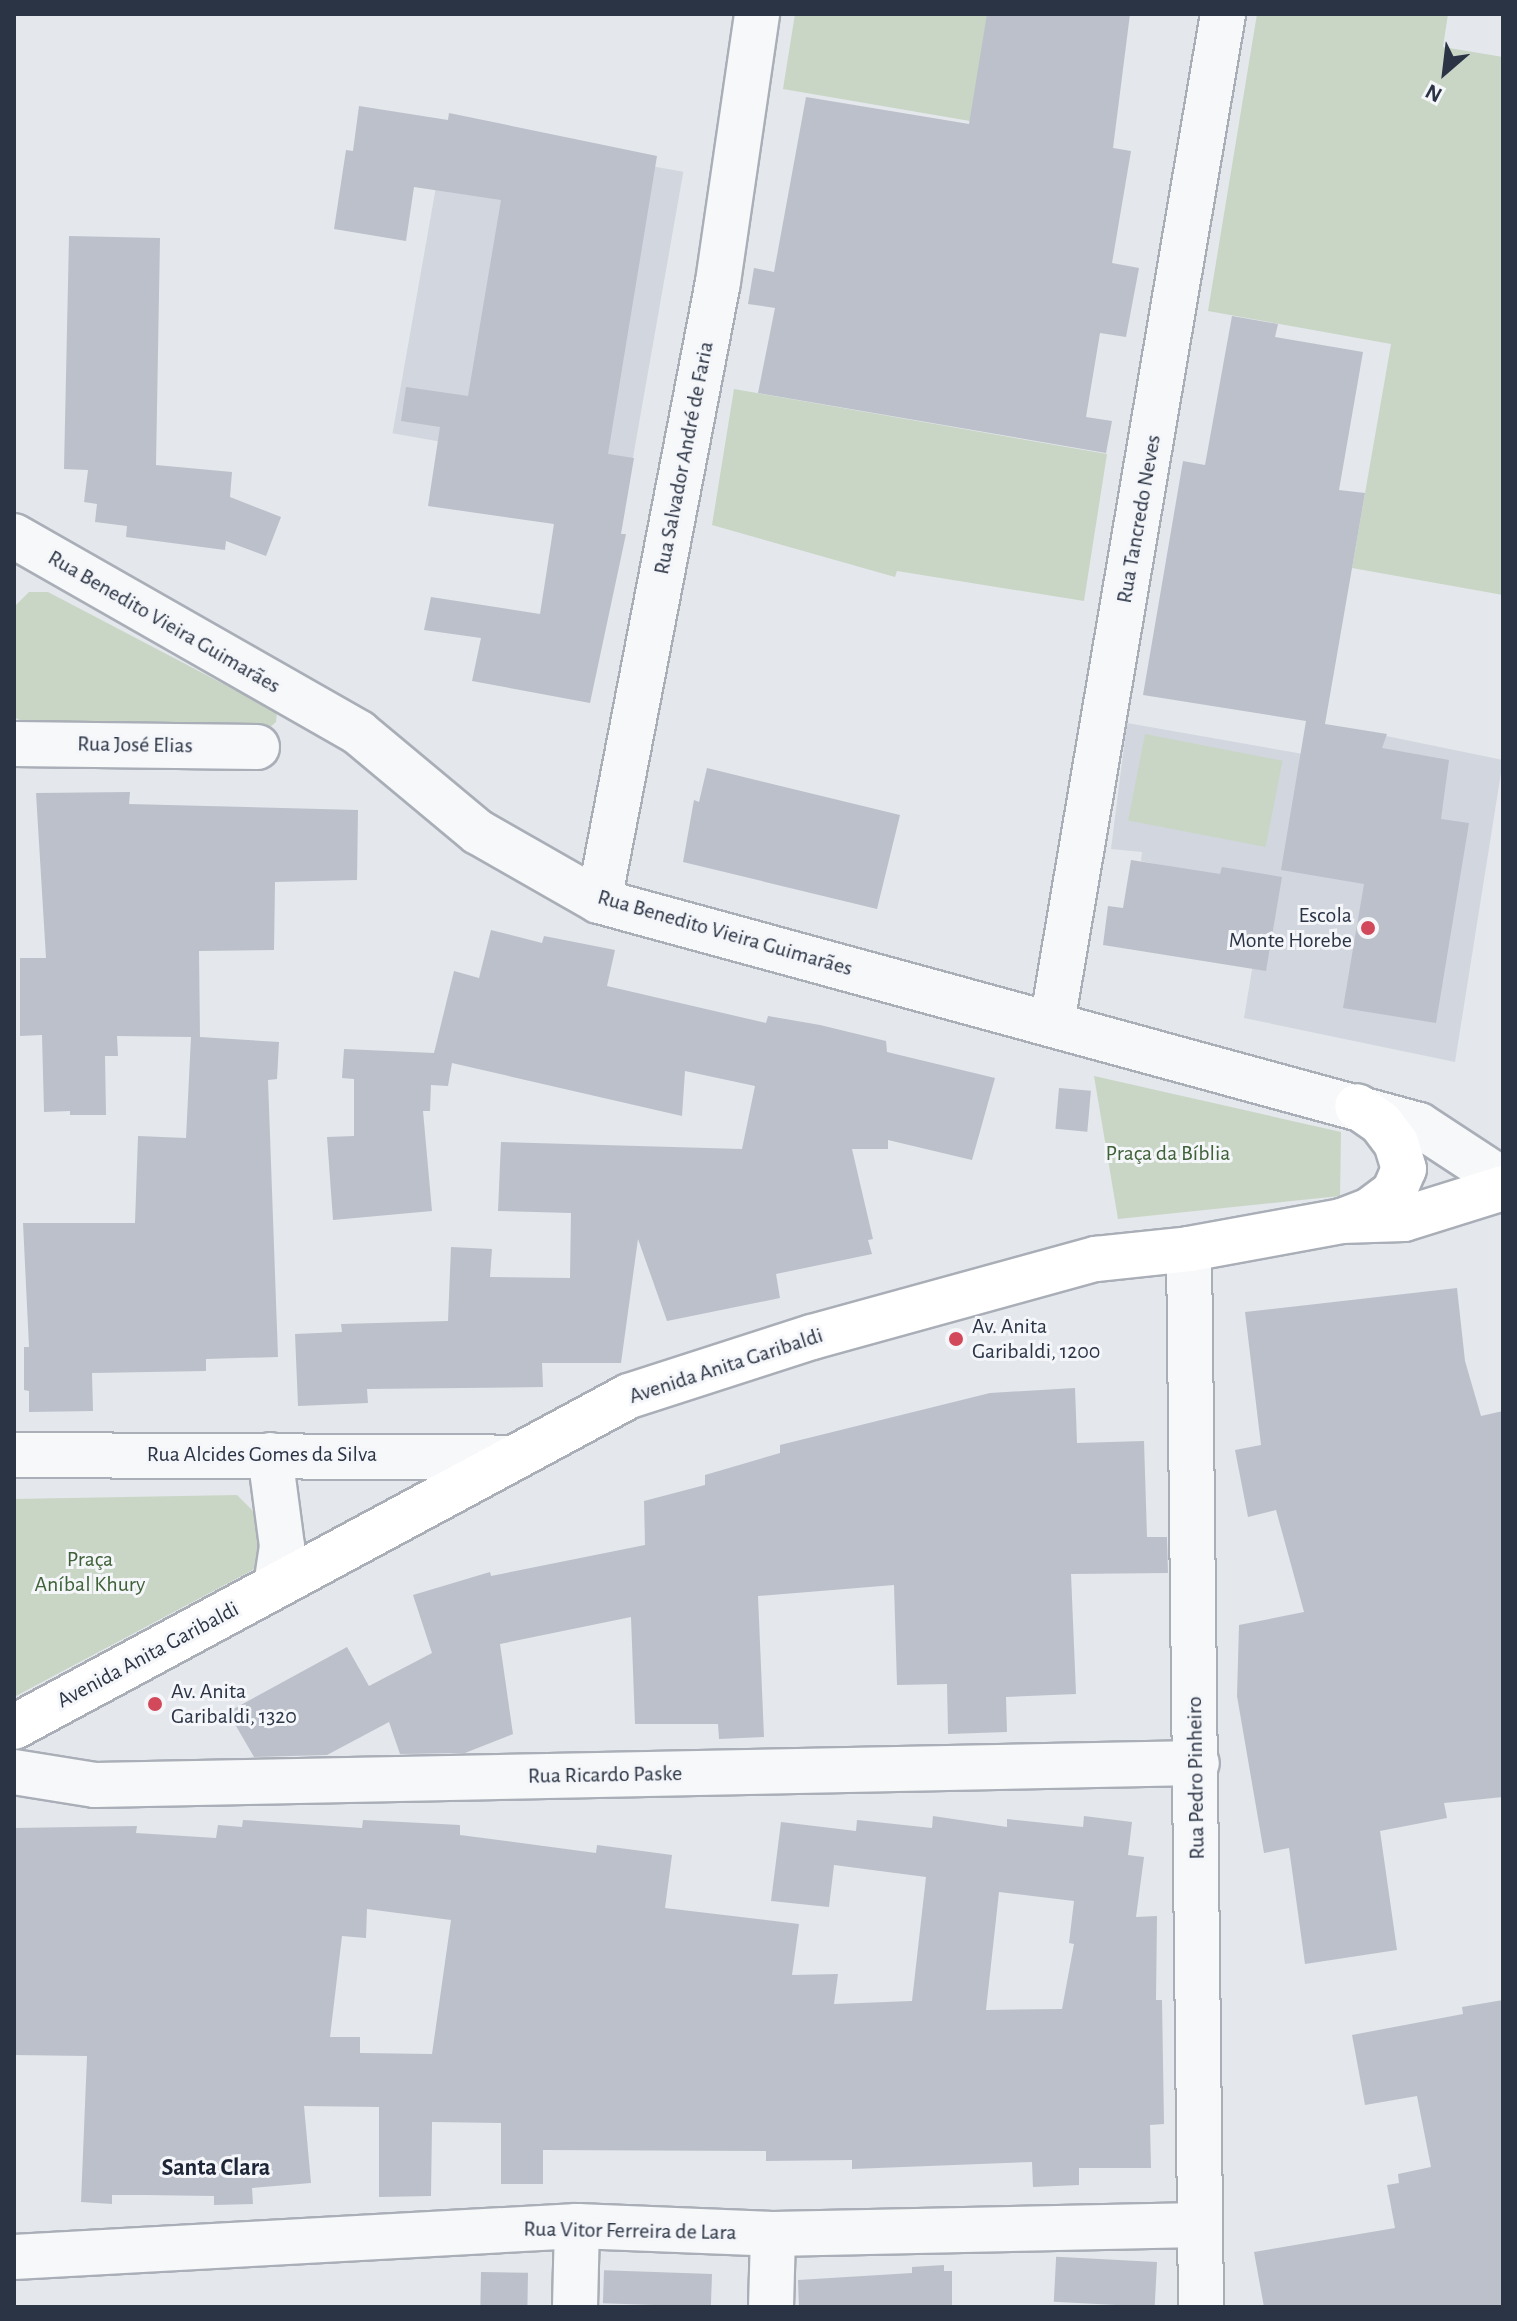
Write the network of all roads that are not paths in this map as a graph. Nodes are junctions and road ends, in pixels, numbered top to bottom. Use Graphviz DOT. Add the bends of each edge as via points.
graph roads {
  1 [pos="757,14"];
  2 [pos="1223,14"];
  3 [pos="14,536"];
  4 [pos="14,744"];
  5 [pos="257,747"];
  6 [pos="599,901"];
  7 [pos="1052,1023"];
  8 [pos="1357,1106"];
  9 [pos="1503,1180"];
  10 [pos="1503,1188"];
  11 [pos="1341,1221"];
  12 [pos="1189,1249"];
  13 [pos="14,1455"];
  14 [pos="270,1455"];
  15 [pos="509,1458"];
  16 [pos="276,1586"];
  17 [pos="14,1727"];
  18 [pos="1197,1763"];
  19 [pos="14,1772"];
  20 [pos="1199,2225"];
  21 [pos="577,2226"];
  22 [pos="773,2234"];
  23 [pos="14,2257"];
  24 [pos="575,2307"];
  25 [pos="771,2307"];
  26 [pos="1201,2307"];
  1 -- 6 [label="street, Rua Salvador André de Faria" via="718,282"];
  2 -- 7 [label="street, Rua Tancredo Neves"];
  3 -- 6 [label="street, Rua Benedito Vieira Guimarães" via="359,733 478,832"];
  4 -- 5 [label="street, Rua José Elias"];
  6 -- 7 [label="street, Rua Benedito Vieira Guimarães"];
  7 -- 8 [label="street, Rua Benedito Vieira Guimarães"];
  8 -- 9 [label="street, Rua Benedito Vieira Guimarães" via="1419,1125"];
  8 -- 11 [label="main road" via="1381,1123 1396,1143 1404,1169 1394,1192 1370,1210"];
  10 -- 11 [label="main road, Avenida Anita Garibaldi" via="1404,1219"];
  11 -- 12 [label="main road, Avenida Anita Garibaldi"];
  12 -- 15 [label="main road, Avenida Anita Garibaldi" via="1096,1259 812,1337 629,1396"];
  12 -- 18 [label="street, Rua Pedro Pinheiro"];
  13 -- 14 [label="street, Rua Alcides Gomes da Silva"];
  14 -- 15 [label="street, Rua Alcides Gomes da Silva"];
  14 -- 16 [label="street" via="282,1546"];
  15 -- 16 [label="main road, Avenida Anita Garibaldi"];
  16 -- 17 [label="main road, Avenida Anita Garibaldi"];
  18 -- 19 [label="street, Rua Ricardo Paske" via="95,1785"];
  18 -- 20 [label="street, Rua Pedro Pinheiro"];
  20 -- 22 [label="street, Rua Vitor Ferreira de Lara"];
  20 -- 26 [label="street, Rua Pedro Pinheiro"];
  21 -- 22 [label="street, Rua Vitor Ferreira de Lara"];
  21 -- 23 [label="street, Rua Vitor Ferreira de Lara"];
  21 -- 24 [label="street"];
  22 -- 25 [label="street"];
}
